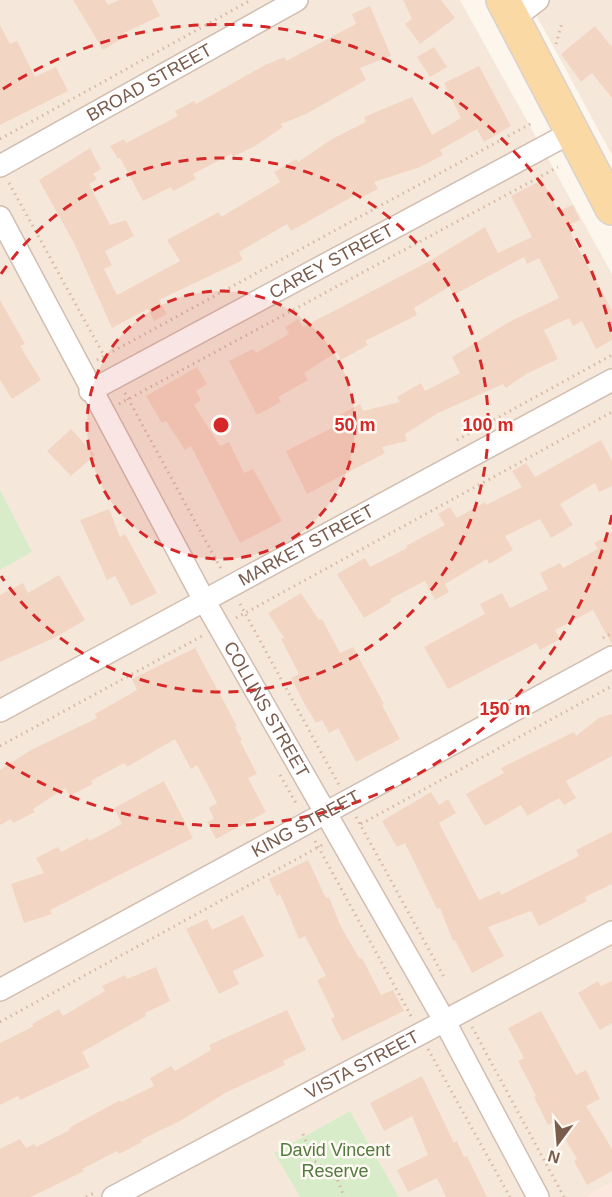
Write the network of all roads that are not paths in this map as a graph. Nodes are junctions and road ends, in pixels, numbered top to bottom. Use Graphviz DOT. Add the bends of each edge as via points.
graph roads {
  1 [pos="297,0"];
  2 [pos="518,6"];
  3 [pos="572,132"];
  4 [pos="0,166"];
  5 [pos="612,208"];
  6 [pos="0,217"];
  7 [pos="612,380"];
  8 [pos="90,391"];
  9 [pos="197,606"];
  10 [pos="607,648"];
  11 [pos="0,711"];
  12 [pos="320,803"];
  13 [pos="612,932"];
  14 [pos="0,990"];
  15 [pos="453,1015"];
  16 [pos="113,1197"];
  17 [pos="538,1197"];
  1 -- 4 [label="street, BROAD STREET"];
  2 -- 3 [label="main road"];
  3 -- 5 [label="main road"];
  3 -- 8 [label="street, CAREY STREET"];
  6 -- 8 [label="street, COLLINS STREET"];
  7 -- 9 [label="street, MARKET STREET"];
  8 -- 9 [label="street, COLLINS STREET"];
  9 -- 11 [label="street, MARKET STREET"];
  9 -- 12 [label="street, COLLINS STREET" via="211,636"];
  10 -- 12 [label="street, KING STREET"];
  12 -- 14 [label="street, KING STREET"];
  12 -- 15 [label="street, COLLINS STREET"];
  13 -- 15 [label="street, VISTA STREET"];
  15 -- 16 [label="street, VISTA STREET"];
  15 -- 17 [label="street, COLLINS STREET"];
}
